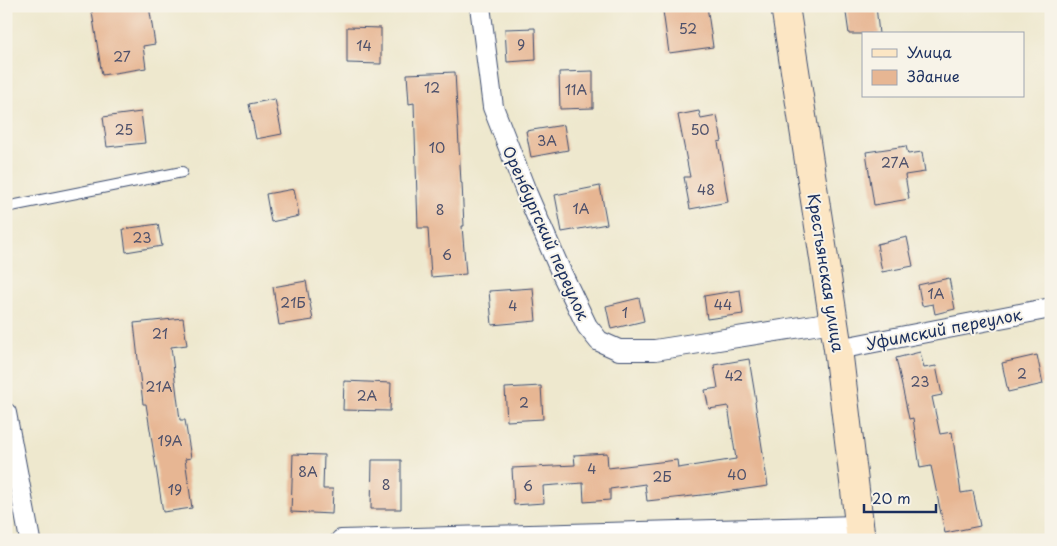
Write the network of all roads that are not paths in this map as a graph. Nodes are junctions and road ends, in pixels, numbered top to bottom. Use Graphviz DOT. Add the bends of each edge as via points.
graph roads {
  1 [pos="480,6"];
  2 [pos="785,6"];
  3 [pos="182,172"];
  4 [pos="6,207"];
  5 [pos="1051,308"];
  6 [pos="833,322"];
  7 [pos="838,349"];
  8 [pos="6,413"];
  9 [pos="860,533"];
  10 [pos="30,540"];
  11 [pos="341,540"];
  1 -- 6 [label="street, Оренбургский переулок" via="493,107 561,272 587,326 599,341 619,350 655,350"];
  2 -- 6 [label="street, Крестьянская улица"];
  3 -- 4 [label="lane"];
  5 -- 7 [label="street, Уфимский переулок"];
  6 -- 7 [label="street, Крестьянская улица"];
  7 -- 9 [label="street, Крестьянская улица"];
  8 -- 10 [label="street"];
  9 -- 11 [label="street"];
}
